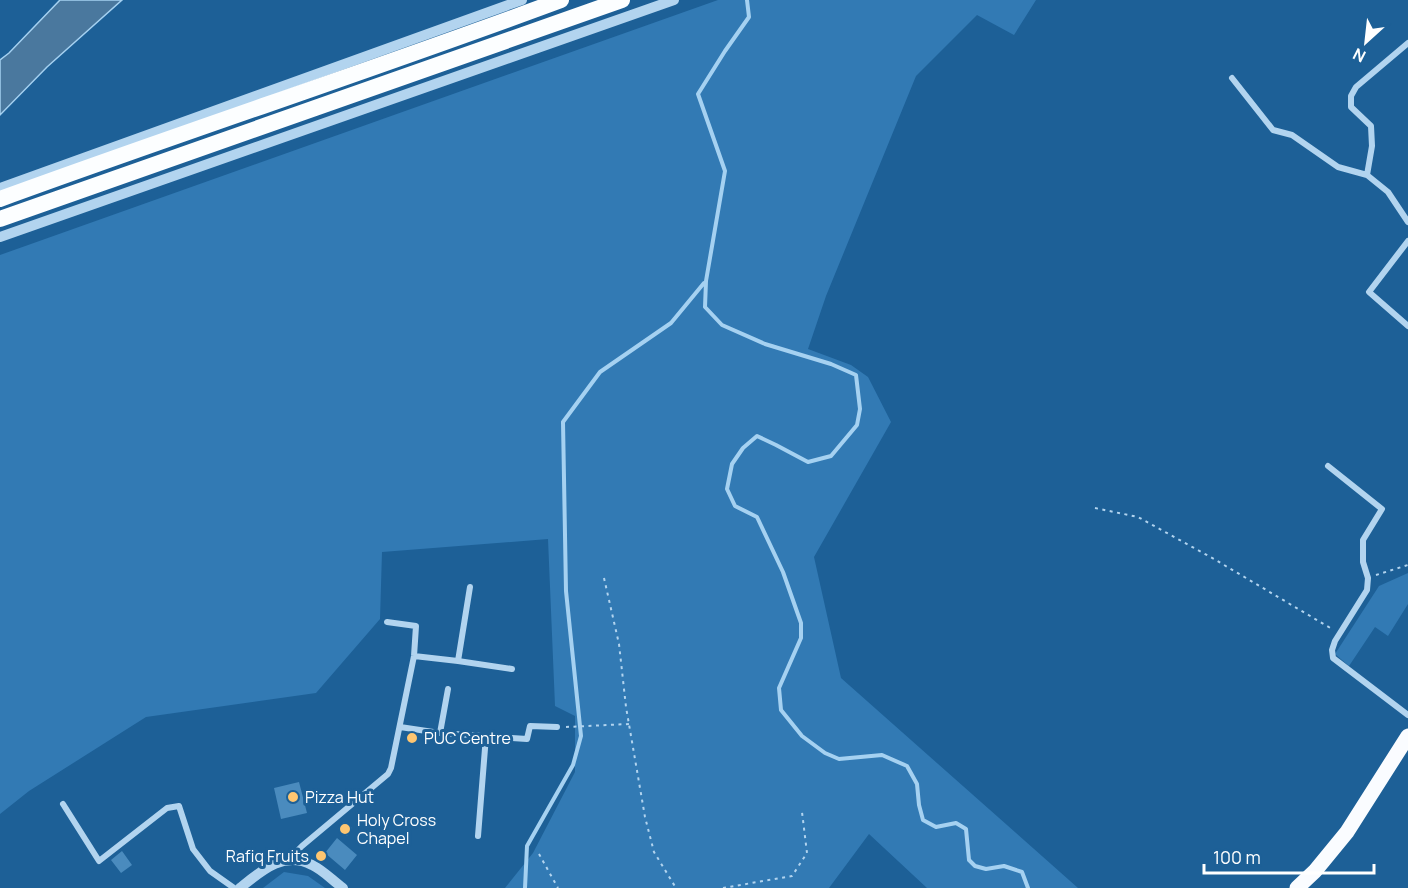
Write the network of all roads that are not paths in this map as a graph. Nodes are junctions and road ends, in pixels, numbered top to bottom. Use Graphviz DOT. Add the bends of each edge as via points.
graph roads {
  1 [pos="522,0"];
  2 [pos="561,0"];
  3 [pos="622,0"];
  4 [pos="674,0"];
  5 [pos="1408,43"];
  6 [pos="1233,78"];
  7 [pos="1367,175"];
  8 [pos="0,188"];
  9 [pos="0,199"];
  10 [pos="0,219"];
  11 [pos="1408,222"];
  12 [pos="0,237"];
  13 [pos="1408,241"];
  14 [pos="1408,326"];
  15 [pos="1328,466"];
  16 [pos="470,587"];
  17 [pos="387,622"];
  18 [pos="414,656"];
  19 [pos="458,662"];
  20 [pos="513,669"];
  21 [pos="448,689"];
  22 [pos="1408,715"];
  23 [pos="400,727"];
  24 [pos="557,727"];
  25 [pos="440,733"];
  26 [pos="486,736"];
  27 [pos="1406,744"];
  28 [pos="63,804"];
  29 [pos="478,836"];
  30 [pos="290,858"];
  31 [pos="234,888"];
  32 [pos="240,888"];
  33 [pos="343,888"];
  34 [pos="1297,888"];
  1 -- 8 [label="street"];
  2 -- 9 [label="highway"];
  3 -- 10 [label="highway"];
  4 -- 12 [label="street"];
  5 -- 7 [label="street" via="1356,87 1351,96 1351,107 1373,133"];
  6 -- 7 [label="street" via="1273,130 1292,135 1338,167"];
  7 -- 11 [label="street" via="1388,192"];
  13 -- 14 [label="street" via="1369,292"];
  15 -- 22 [label="street" via="1382,509 1363,540 1367,590 1339,634 1333,658"];
  16 -- 19 [label="street"];
  17 -- 18 [label="street" via="416,626"];
  18 -- 19 [label="street"];
  18 -- 23 [label="street"];
  19 -- 20 [label="street"];
  21 -- 25 [label="street"];
  23 -- 25 [label="street"];
  23 -- 30 [label="street" via="388,774"];
  24 -- 26 [label="street" via="530,726 527,739"];
  25 -- 26 [label="street"];
  26 -- 29 [label="street"];
  27 -- 34 [label="main road" via="1347,832"];
  28 -- 31 [label="street" via="99,861 167,808 179,806 193,849 210,871"];
  30 -- 32 [label="street" via="267,867"];
  30 -- 33 [label="street" via="312,864"];
}
